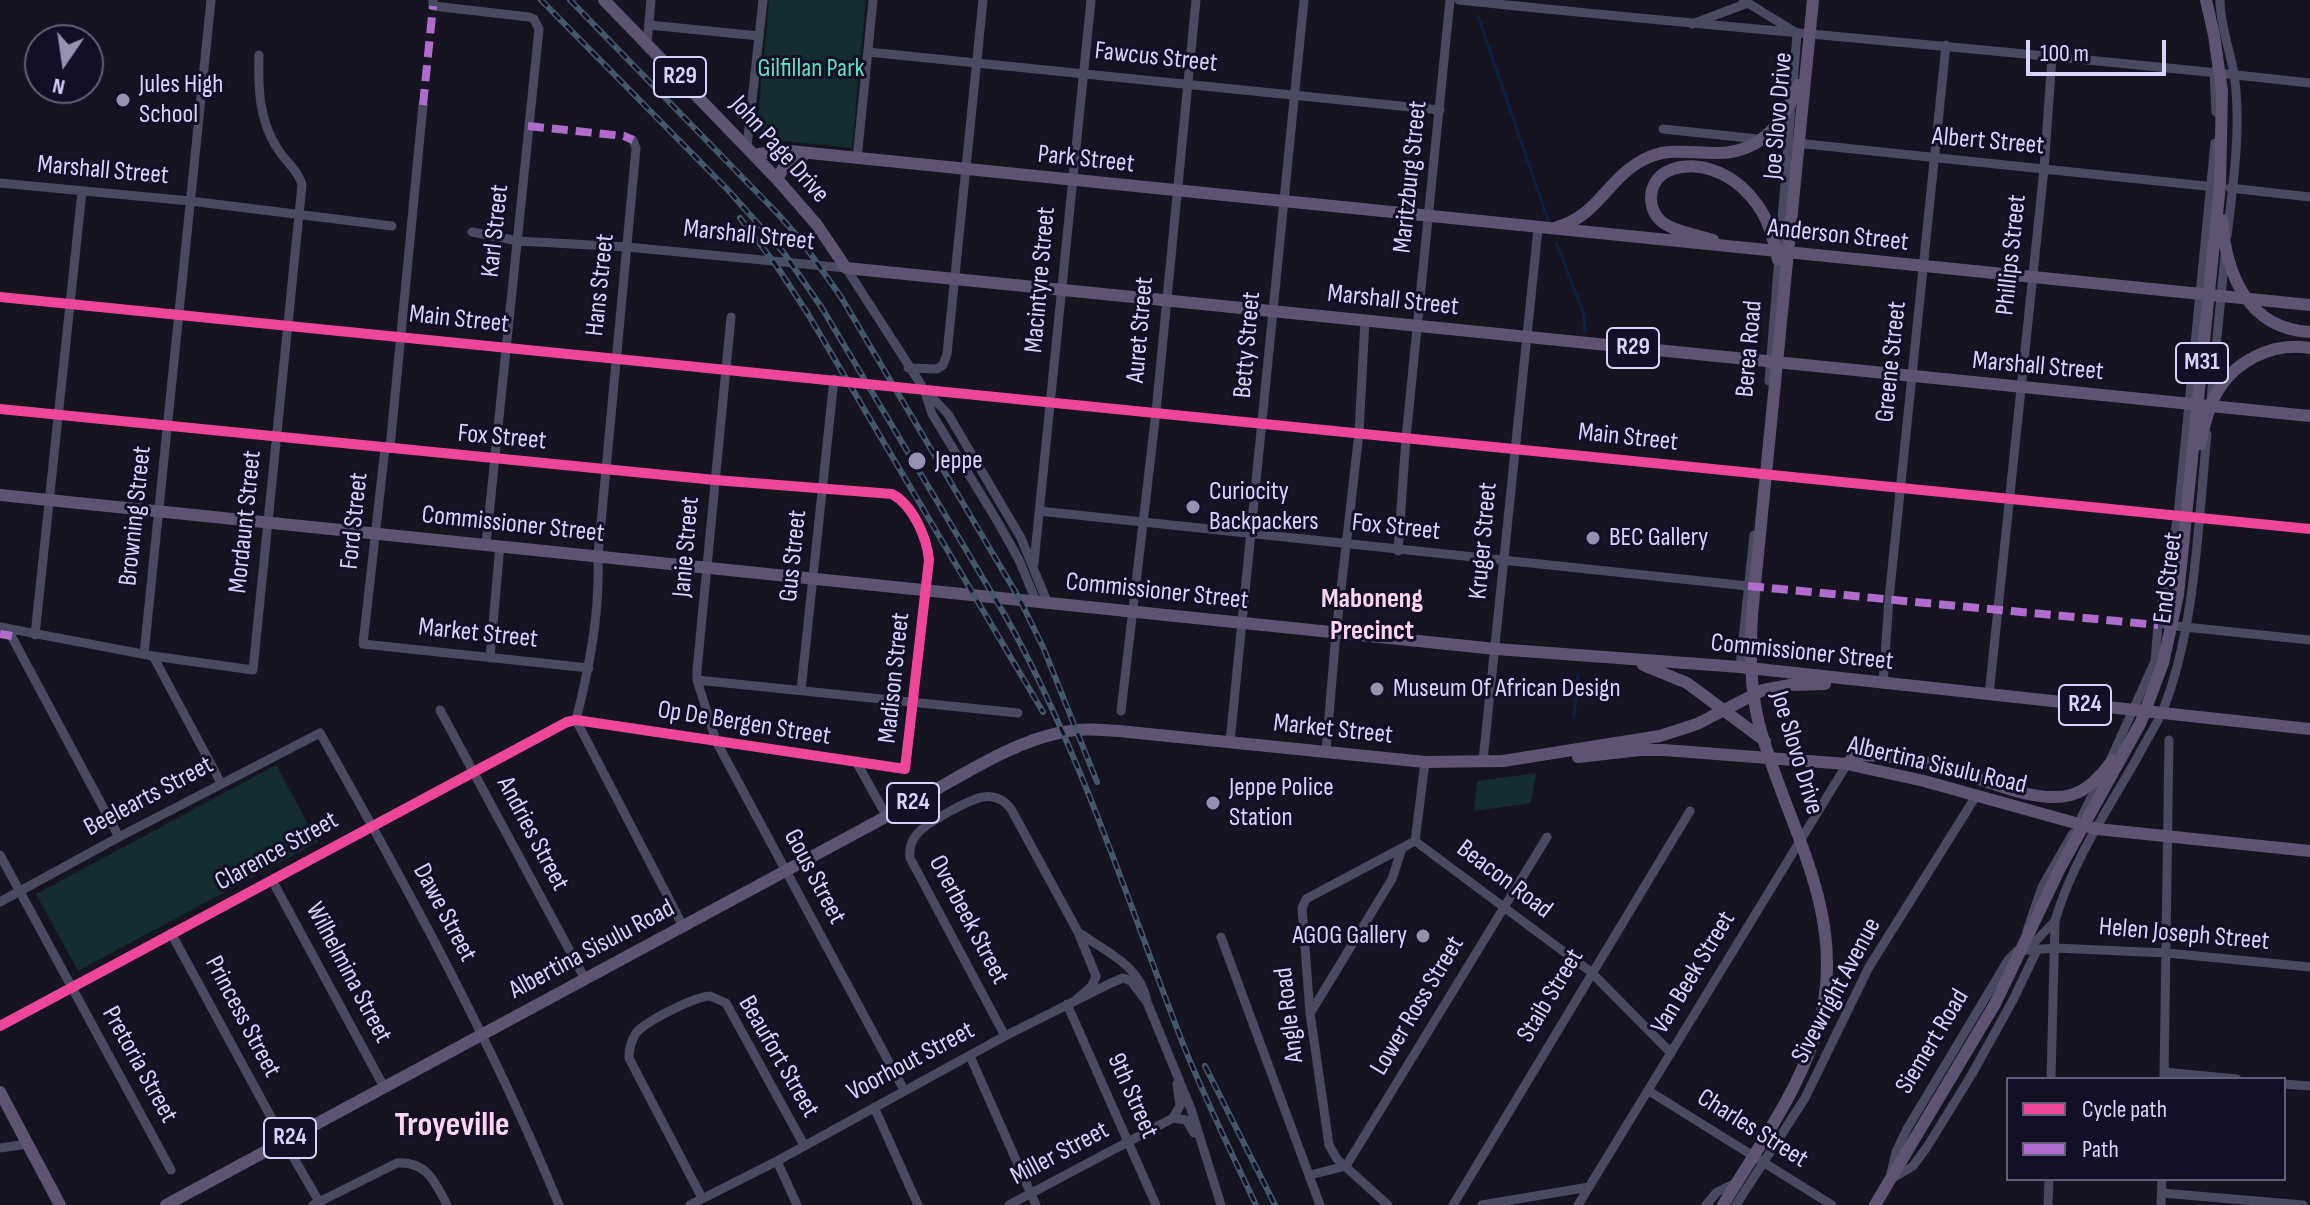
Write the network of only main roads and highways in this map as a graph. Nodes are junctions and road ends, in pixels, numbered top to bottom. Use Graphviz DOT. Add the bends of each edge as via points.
graph roads {
  1 [pos="604,0"];
  2 [pos="1813,0"];
  3 [pos="2208,0"];
  4 [pos="1805,68"];
  5 [pos="751,150"];
  6 [pos="807,154"];
  7 [pos="777,179"];
  8 [pos="2222,186"];
  9 [pos="1361,210"];
  10 [pos="1542,229"];
  11 [pos="1735,247"];
  12 [pos="846,268"];
  13 [pos="1785,290"];
  14 [pos="2310,305"];
  15 [pos="2310,332"];
  16 [pos="2310,348"];
  17 [pos="2310,416"];
  18 [pos="2189,493"];
  19 [pos="0,495"];
  20 [pos="1624,659"];
  21 [pos="1860,682"];
  22 [pos="1723,710"];
  23 [pos="2138,716"];
  24 [pos="2310,729"];
  25 [pos="1042,738"];
  26 [pos="1791,760"];
  27 [pos="1503,761"];
  28 [pos="1847,764"];
  29 [pos="2310,851"];
  30 [pos="0,1092"];
  31 [pos="60,1205"];
  32 [pos="166,1205"];
  33 [pos="1723,1205"];
  34 [pos="1875,1205"];
  1 -- 5 [label="main road, John Page Drive / R29"];
  2 -- 4 [label="main road, Joe Slovo Drive"];
  3 -- 8 [label="main road, M31" via="2222,91"];
  4 -- 10 [label="main road" via="1787,112 1761,140 1728,153 1681,151 1644,159 1588,212 1571,223"];
  4 -- 13 [label="main road, Joe Slovo Drive"];
  5 -- 6 [label="main road, Park Street"];
  5 -- 7 [label="main road, John Page Drive / R29"];
  6 -- 7 [label="main road" via="787,162"];
  6 -- 9 [label="main road, Park Street"];
  7 -- 12 [label="main road, John Page Drive / R29"];
  8 -- 15 [label="main road" via="2224,245 2236,283 2265,316"];
  8 -- 18 [label="main road, M31"];
  9 -- 10 [label="main road, Anderson Street"];
  10 -- 11 [label="main road, Anderson Street"];
  11 -- 13 [label="main road" via="1661,221 1652,191 1659,177 1684,166 1712,170 1739,185 1766,218"];
  11 -- 14 [label="main road, Anderson Street"];
  12 -- 17 [label="main road, Marshall Street / R29"];
  13 -- 33 [label="main road, Joe Slovo Drive" via="1750,671 1759,724 1819,893 1826,982 1800,1072"];
  16 -- 18 [label="main road" via="2267,351 2241,365 2221,386 2210,407"];
  18 -- 23 [label="main road, M31" via="2171,630 2163,663"];
  19 -- 20 [label="main road, Commissioner Street"];
  20 -- 21 [label="main road, Commissioner Street"];
  20 -- 22 [label="main road" via="1676,676"];
  21 -- 22 [label="main road, R24" via="1773,687"];
  21 -- 23 [label="main road, Commissioner Street / R24"];
  22 -- 26 [label="main road"];
  22 -- 27 [label="main road, R24" via="1660,736"];
  23 -- 24 [label="main road, Commissioner Street / R24" via="2161,713"];
  23 -- 28 [label="main road" via="2124,747 2094,781 2063,796 2037,796 1937,765 1866,755"];
  23 -- 34 [label="main road, Siemert Road / M31" via="1995,1004"];
  25 -- 27 [label="main road, Market Street / R24" via="1084,729 1425,762"];
  25 -- 32 [label="main road, Albertina Sisulu Road / R24"];
  26 -- 27 [label="main road, Albertina Sisulu Road / R24" via="1640,750 1537,763"];
  26 -- 28 [label="main road, Albertina Sisulu Road / R24"];
  28 -- 29 [label="main road, Albertina Sisulu Road / R24" via="2097,829"];
  30 -- 31 [label="main road"];
}
